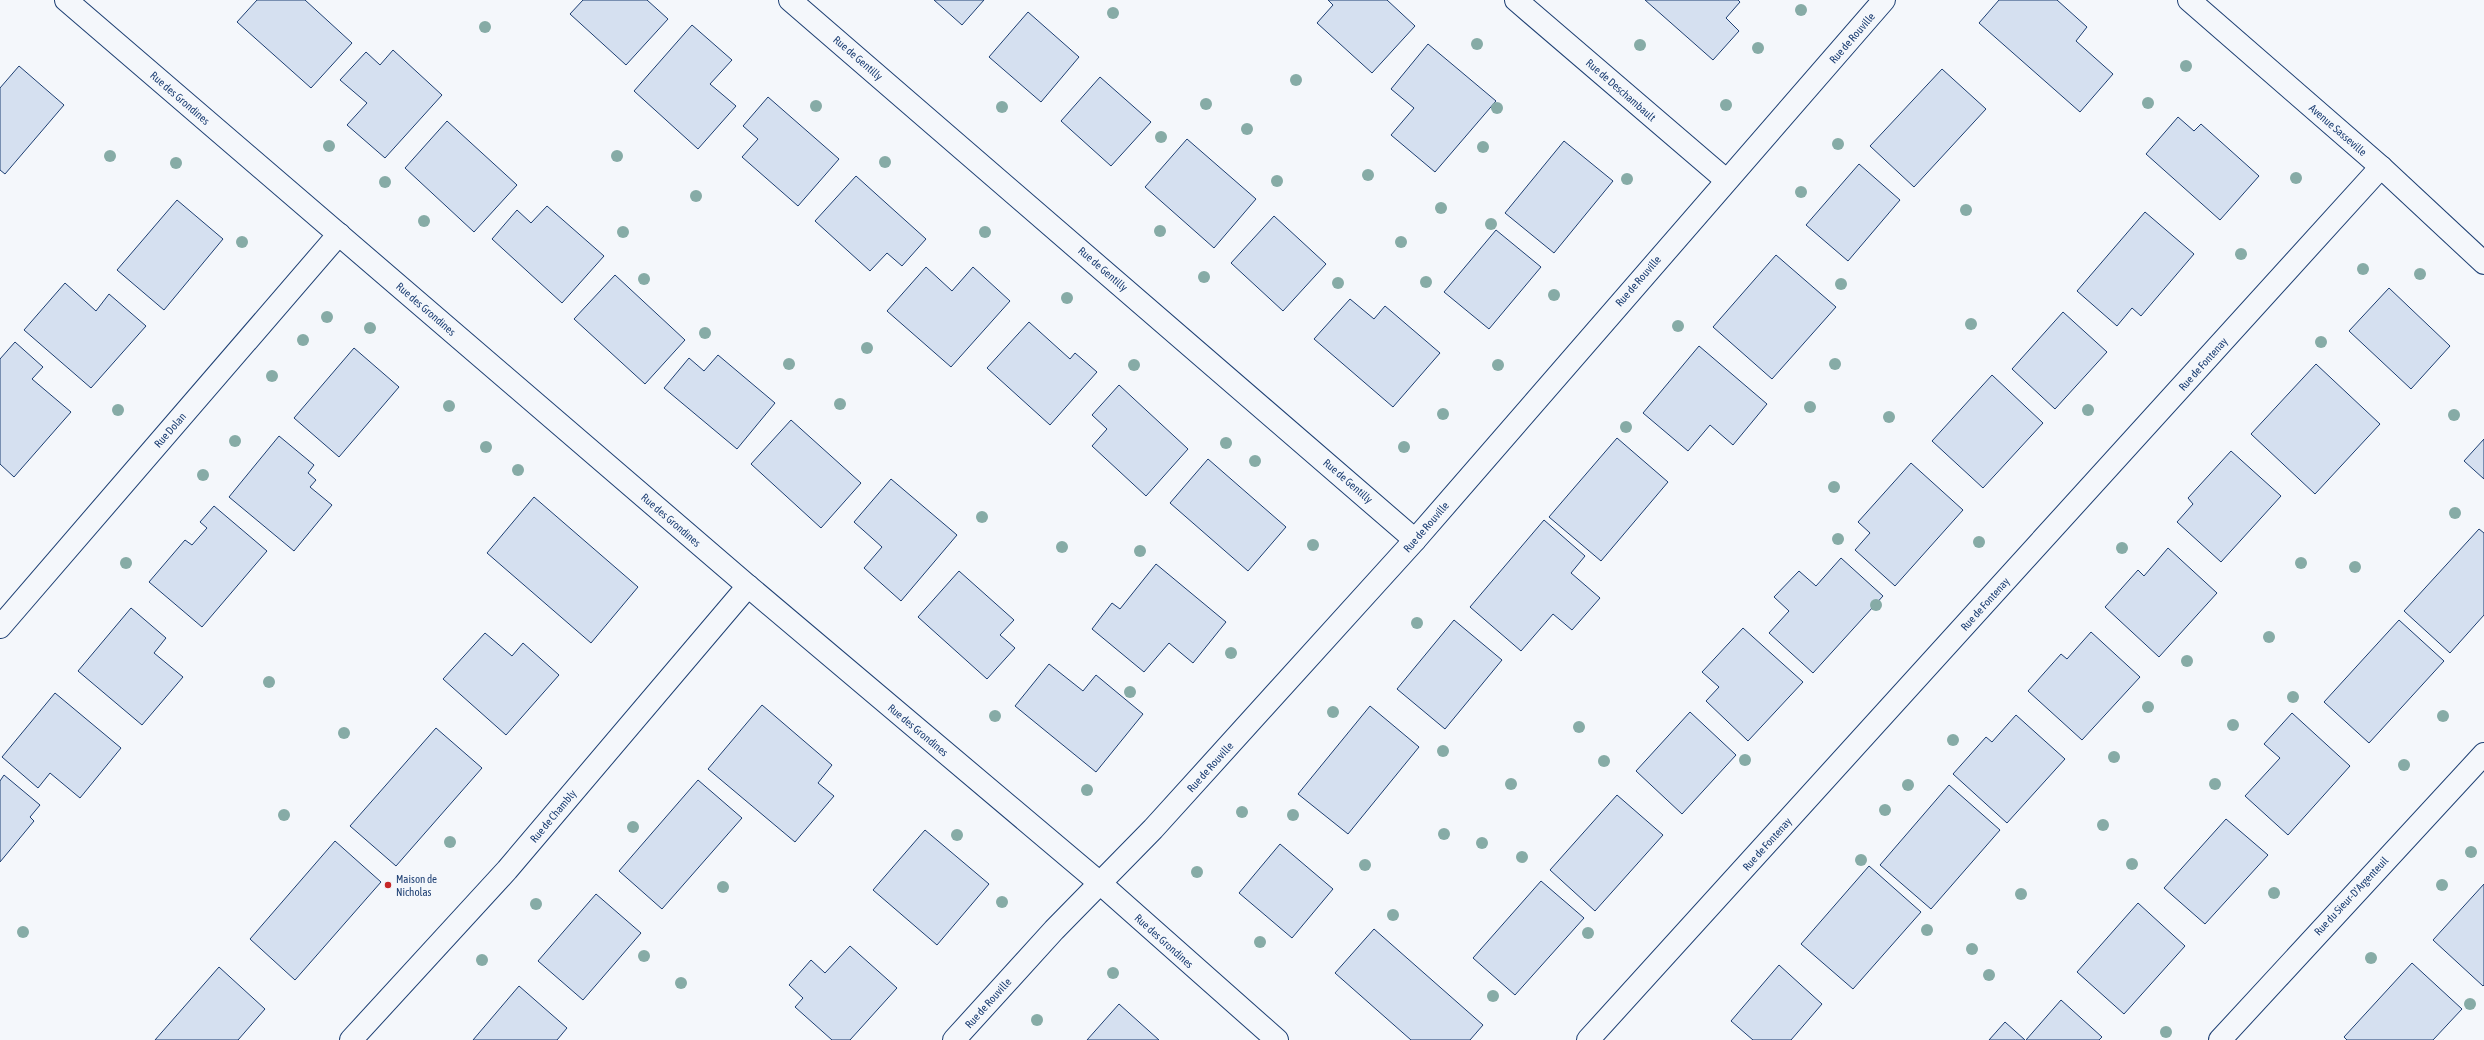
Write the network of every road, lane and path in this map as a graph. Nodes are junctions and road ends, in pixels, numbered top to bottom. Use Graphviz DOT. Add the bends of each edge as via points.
graph roads {
  1 [pos="66,0"];
  2 [pos="790,0"];
  3 [pos="1516,0"];
  4 [pos="1884,0"];
  5 [pos="2189,0"];
  6 [pos="2381,167"];
  7 [pos="1726,180"];
  8 [pos="339,234"];
  9 [pos="2484,263"];
  10 [pos="1415,540"];
  11 [pos="748,586"];
  12 [pos="0,627"];
  13 [pos="2484,754"];
  14 [pos="1101,884"];
  15 [pos="351,1040"];
  16 [pos="954,1040"];
  17 [pos="1277,1040"];
  18 [pos="1588,1040"];
  19 [pos="2220,1040"];
  1 -- 8 [label="street, Rue des Grondines"];
  2 -- 10 [label="street, Rue de Gentilly"];
  3 -- 7 [label="street, Rue de Deschambault"];
  4 -- 7 [label="street, Rue de Rouville"];
  5 -- 6 [label="street, Avenue Sasseville"];
  6 -- 9 [label="street, Avenue Sasseville"];
  6 -- 18 [label="street, Rue de Fontenay"];
  7 -- 10 [label="street, Rue de Rouville"];
  8 -- 11 [label="street, Rue des Grondines"];
  8 -- 12 [label="street, Rue Dolan"];
  10 -- 14 [label="street, Rue de Rouville" via="1153,830"];
  11 -- 14 [label="street, Rue des Grondines"];
  11 -- 15 [label="street, Rue de Chambly" via="507,870"];
  13 -- 19 [label="street, Rue du Sieur-D'Argenteuil"];
  14 -- 16 [label="street, Rue de Rouville" via="1054,930"];
  14 -- 17 [label="street, Rue des Grondines"];
}
